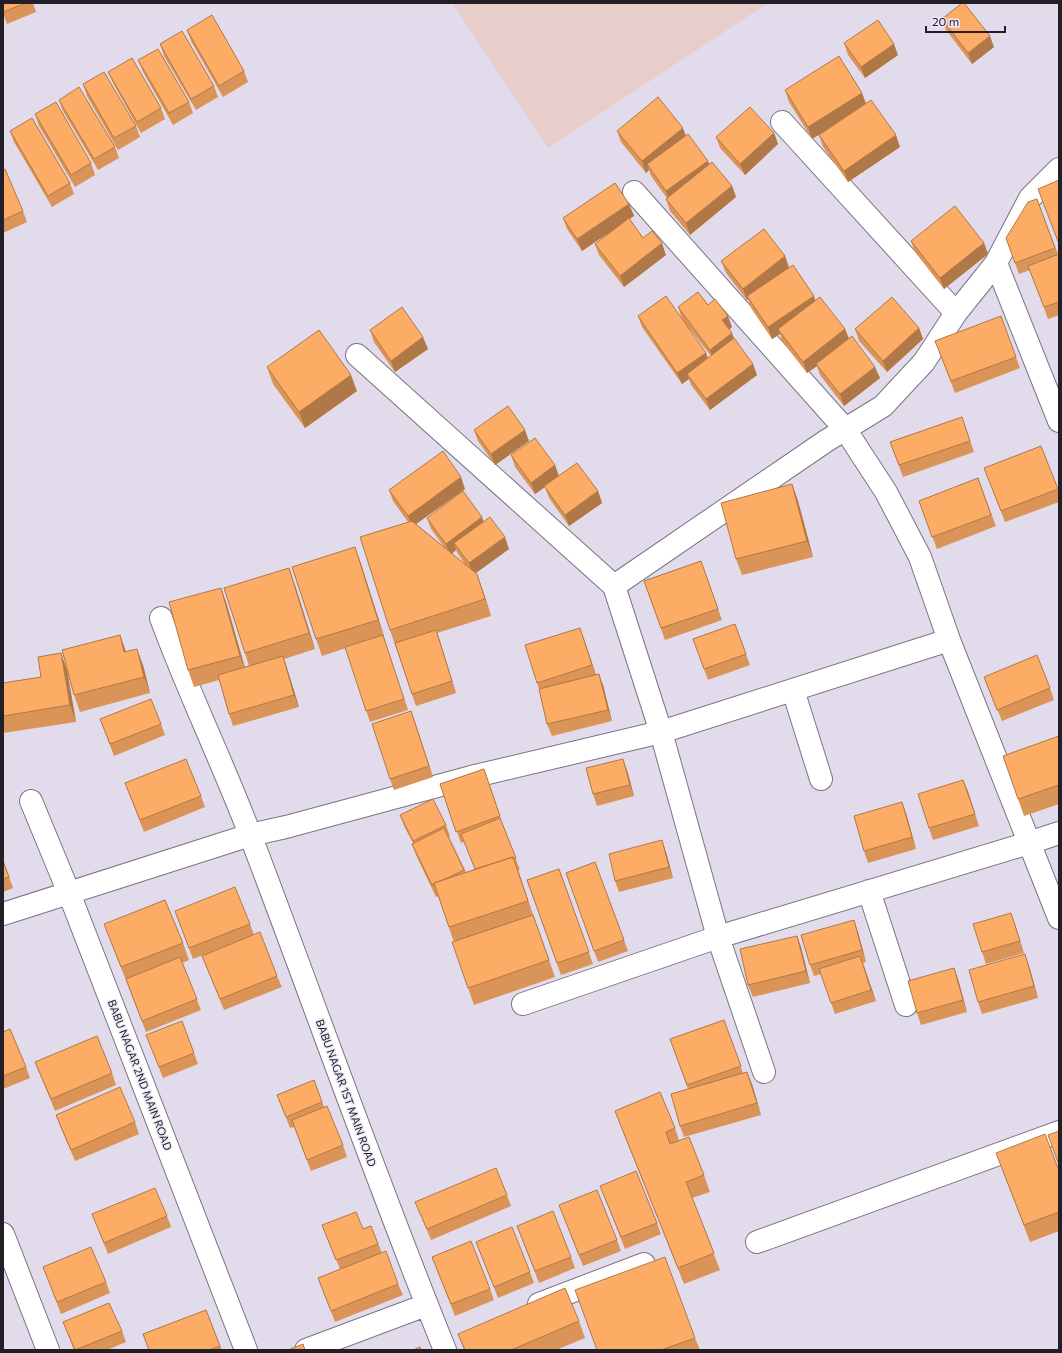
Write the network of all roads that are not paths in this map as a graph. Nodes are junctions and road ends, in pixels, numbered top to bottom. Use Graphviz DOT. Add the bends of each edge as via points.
graph roads {
  1 [pos="782,122"];
  2 [pos="1059,169"];
  3 [pos="634,192"];
  4 [pos="996,263"];
  5 [pos="956,313"];
  6 [pos="357,355"];
  7 [pos="1059,421"];
  8 [pos="845,429"];
  9 [pos="614,586"];
  10 [pos="161,618"];
  11 [pos="949,640"];
  12 [pos="793,690"];
  13 [pos="661,732"];
  14 [pos="821,779"];
  15 [pos="31,801"];
  16 [pos="1059,833"];
  17 [pos="250,835"];
  18 [pos="1029,843"];
  19 [pos="869,891"];
  20 [pos="68,893"];
  21 [pos="3,914"];
  22 [pos="1059,918"];
  23 [pos="718,937"];
  24 [pos="523,1004"];
  25 [pos="906,1005"];
  26 [pos="764,1072"];
  27 [pos="1059,1132"];
  28 [pos="3,1234"];
  29 [pos="757,1242"];
  30 [pos="644,1264"];
  31 [pos="426,1305"];
  32 [pos="517,1312"];
  33 [pos="448,1342"];
  34 [pos="48,1350"];
  35 [pos="246,1350"];
  36 [pos="306,1350"];
  1 -- 5 [label="street"];
  2 -- 4 [label="street" via="1030,198"];
  3 -- 8 [label="street"];
  4 -- 5 [label="street"];
  4 -- 7 [label="street"];
  5 -- 8 [label="street" via="924,362 883,406"];
  6 -- 9 [label="street"];
  8 -- 9 [label="street"];
  8 -- 11 [label="street" via="886,492 920,557"];
  9 -- 13 [label="street"];
  10 -- 17 [label="street, BABU NAGAR 1ST MAIN ROAD"];
  11 -- 12 [label="street"];
  11 -- 18 [label="street"];
  12 -- 13 [label="street"];
  12 -- 14 [label="street"];
  13 -- 17 [label="street" via="471,777"];
  13 -- 23 [label="street"];
  15 -- 20 [label="street, BABU NAGAR 2ND MAIN ROAD"];
  16 -- 18 [label="street"];
  17 -- 20 [label="street"];
  17 -- 31 [label="street, BABU NAGAR 1ST MAIN ROAD"];
  18 -- 19 [label="street"];
  18 -- 22 [label="street"];
  19 -- 23 [label="street"];
  19 -- 25 [label="street"];
  20 -- 21 [label="street"];
  20 -- 35 [label="street, BABU NAGAR 2ND MAIN ROAD"];
  23 -- 24 [label="street"];
  23 -- 26 [label="street"];
  27 -- 29 [label="street"];
  28 -- 34 [label="street"];
  30 -- 32 [label="street"];
  31 -- 33 [label="street, BABU NAGAR 1ST MAIN ROAD"];
  31 -- 36 [label="street"];
}
